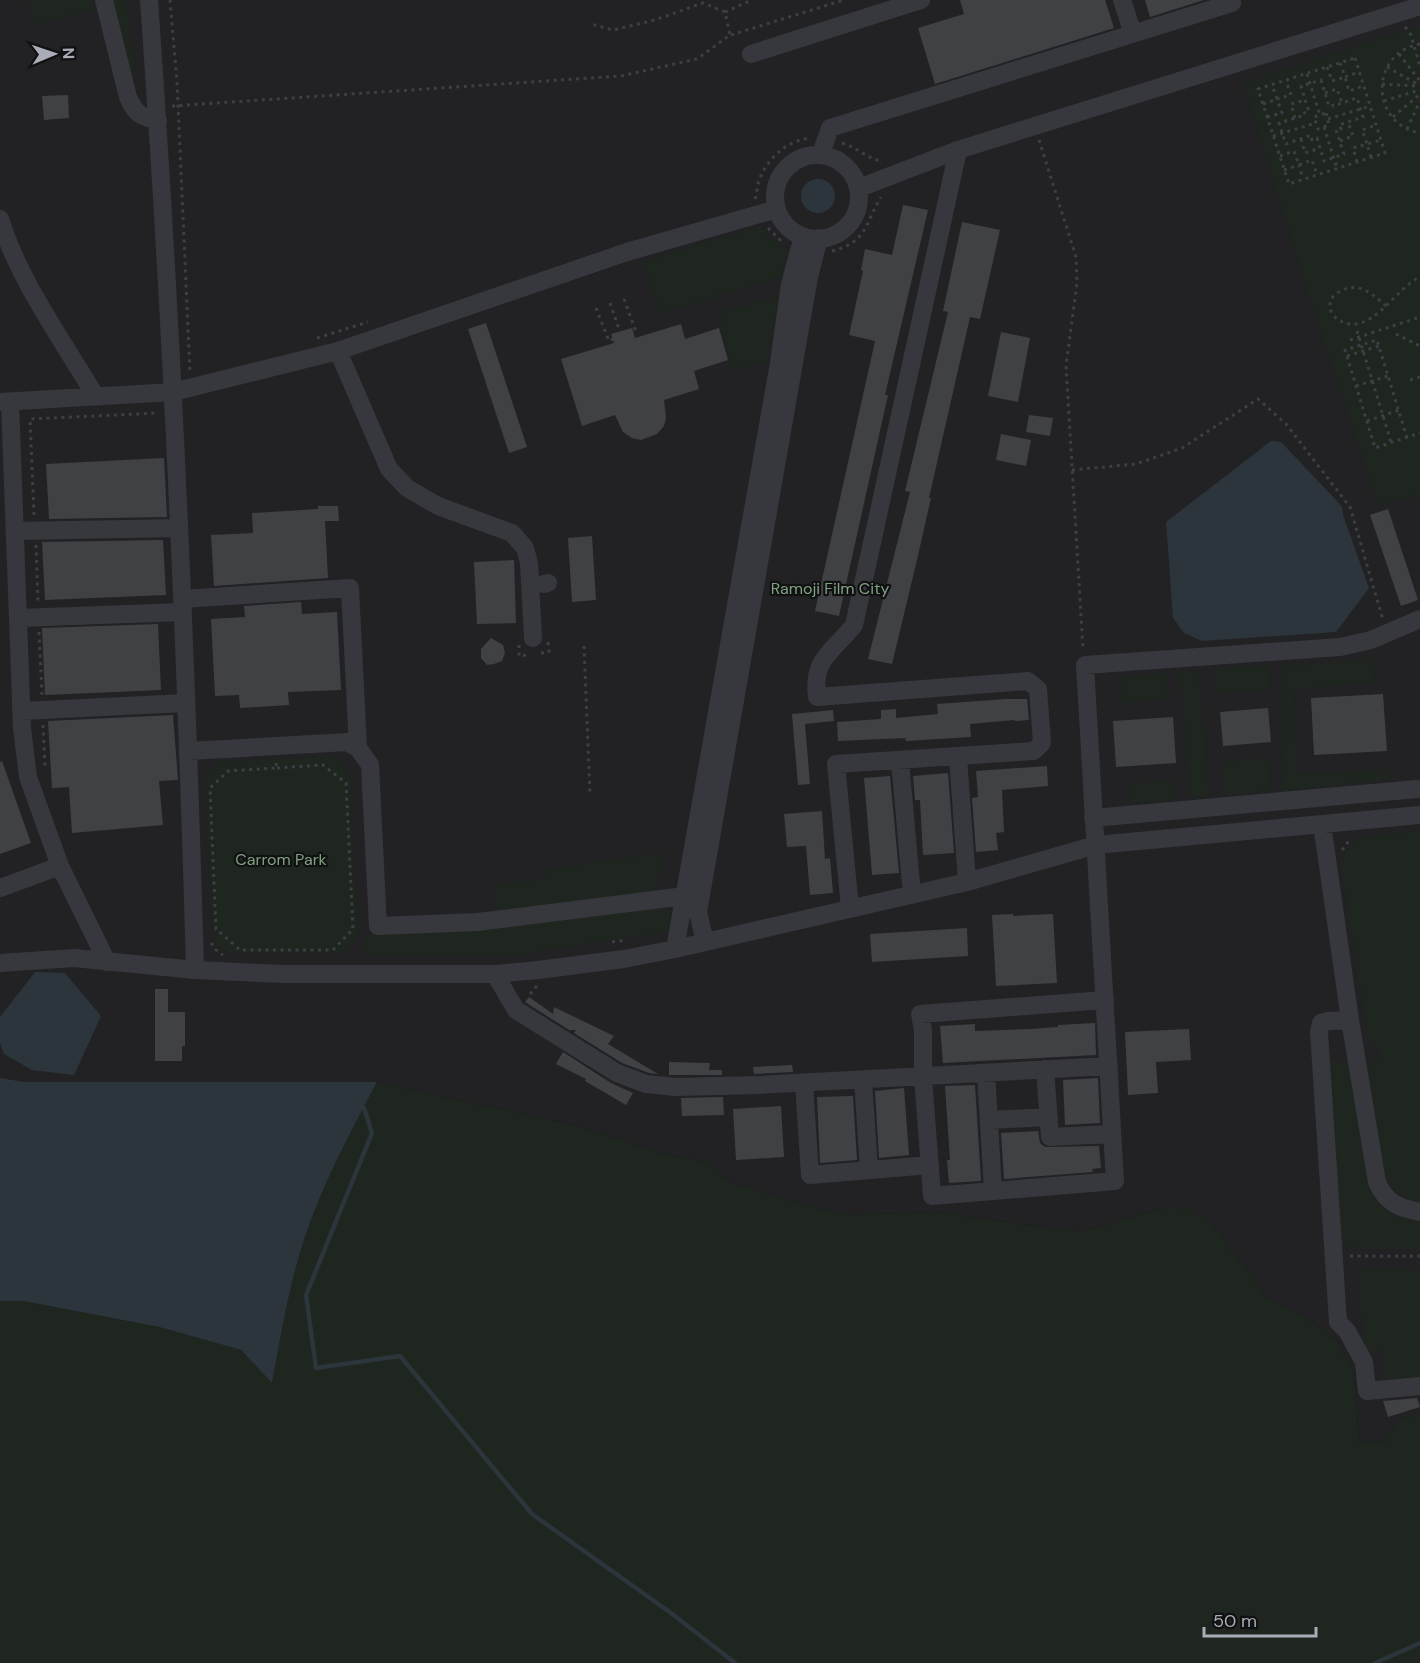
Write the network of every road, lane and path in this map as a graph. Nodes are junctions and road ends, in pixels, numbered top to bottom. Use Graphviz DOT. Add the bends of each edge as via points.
graph roads {
  1 [pos="104,0"];
  2 [pos="149,0"];
  3 [pos="170,0"];
  4 [pos="752,0"];
  5 [pos="844,0"];
  6 [pos="921,0"];
  7 [pos="1122,0"];
  8 [pos="1231,0"];
  9 [pos="725,12"];
  10 [pos="1416,14"];
  11 [pos="591,24"];
  12 [pos="1405,24"];
  13 [pos="1133,34"];
  14 [pos="730,35"];
  15 [pos="1411,35"];
  16 [pos="1420,44"];
  17 [pos="1414,45"];
  18 [pos="1398,53"];
  19 [pos="751,54"];
  20 [pos="1340,63"];
  21 [pos="1327,67"];
  22 [pos="1387,67"];
  23 [pos="1420,67"];
  24 [pos="1359,72"];
  25 [pos="1306,74"];
  26 [pos="1345,77"];
  27 [pos="1286,80"];
  28 [pos="1310,83"];
  29 [pos="1382,84"];
  30 [pos="1272,85"];
  31 [pos="1364,86"];
  32 [pos="1419,89"];
  33 [pos="1325,93"];
  34 [pos="1277,99"];
  35 [pos="1305,100"];
  36 [pos="1383,102"];
  37 [pos="1342,103"];
  38 [pos="1263,104"];
  39 [pos="178,105"];
  40 [pos="1370,106"];
  41 [pos="1360,109"];
  42 [pos="157,114"];
  43 [pos="1320,115"];
  44 [pos="1268,117"];
  45 [pos="1295,118"];
  46 [pos="1392,118"];
  47 [pos="1328,119"];
  48 [pos="1348,122"];
  49 [pos="1316,123"];
  50 [pos="1376,125"];
  51 [pos="1035,126"];
  52 [pos="1324,127"];
  53 [pos="1407,129"];
  54 [pos="1282,133"];
  55 [pos="1420,133"];
  56 [pos="1273,136"];
  57 [pos="1301,139"];
  58 [pos="1381,140"];
  59 [pos="1340,141"];
  60 [pos="1367,144"];
  61 [pos="824,146"];
  62 [pos="1320,148"];
  63 [pos="958,150"];
  64 [pos="1280,156"];
  65 [pos="1333,158"];
  66 [pos="1371,158"];
  67 [pos="883,161"];
  68 [pos="1358,162"];
  69 [pos="1299,165"];
  70 [pos="1337,168"];
  71 [pos="1284,170"];
  72 [pos="1317,175"];
  73 [pos="1304,179"];
  74 [pos="859,188"];
  75 [pos="882,195"];
  76 [pos="744,203"];
  77 [pos="777,208"];
  78 [pos="0,219"];
  79 [pos="817,242"];
  80 [pos="1420,277"];
  81 [pos="624,299"];
  82 [pos="610,303"];
  83 [pos="1386,306"];
  84 [pos="596,308"];
  85 [pos="1420,318"];
  86 [pos="371,321"];
  87 [pos="1357,331"];
  88 [pos="635,333"];
  89 [pos="1396,334"];
  90 [pos="621,335"];
  91 [pos="315,339"];
  92 [pos="611,340"];
  93 [pos="1350,340"];
  94 [pos="1361,344"];
  95 [pos="1379,346"];
  96 [pos="1420,346"];
  97 [pos="338,351"];
  98 [pos="1363,351"];
  99 [pos="1347,356"];
  100 [pos="1388,376"];
  101 [pos="1420,377"];
  102 [pos="190,378"];
  103 [pos="1410,380"];
  104 [pos="1372,381"];
  105 [pos="1356,386"];
  106 [pos="173,392"];
  107 [pos="96,397"];
  108 [pos="5,402"];
  109 [pos="1398,410"];
  110 [pos="1383,415"];
  111 [pos="1367,421"];
  112 [pos="159,423"];
  113 [pos="1419,435"];
  114 [pos="1407,438"];
  115 [pos="1391,442"];
  116 [pos="1072,470"];
  117 [pos="179,528"];
  118 [pos="15,531"];
  119 [pos="35,531"];
  120 [pos="183,605"];
  121 [pos="39,617"];
  122 [pos="19,618"];
  123 [pos="1420,619"];
  124 [pos="1386,633"];
  125 [pos="533,638"];
  126 [pos="584,646"];
  127 [pos="1084,665"];
  128 [pos="186,703"];
  129 [pos="42,710"];
  130 [pos="21,711"];
  131 [pos="276,746"];
  132 [pos="358,748"];
  133 [pos="189,751"];
  134 [pos="958,757"];
  135 [pos="900,761"];
  136 [pos="277,768"];
  137 [pos="45,772"];
  138 [pos="1417,789"];
  139 [pos="590,794"];
  140 [pos="1420,815"];
  141 [pos="1093,818"];
  142 [pos="1322,824"];
  143 [pos="1355,835"];
  144 [pos="1096,845"];
  145 [pos="1340,853"];
  146 [pos="60,866"];
  147 [pos="967,882"];
  148 [pos="0,888"];
  149 [pos="912,895"];
  150 [pos="685,896"];
  151 [pos="850,908"];
  152 [pos="705,942"];
  153 [pos="675,949"];
  154 [pos="107,962"];
  155 [pos="0,963"];
  156 [pos="195,970"];
  157 [pos="484,978"];
  158 [pos="538,985"];
  159 [pos="531,994"];
  160 [pos="1105,1000"];
  161 [pos="1350,1020"];
  162 [pos="1108,1066"];
  163 [pos="1045,1070"];
  164 [pos="986,1073"];
  165 [pos="923,1077"];
  166 [pos="863,1080"];
  167 [pos="804,1083"];
  168 [pos="1049,1116"];
  169 [pos="989,1120"];
  170 [pos="1112,1134"];
  171 [pos="930,1165"];
  172 [pos="869,1170"];
  173 [pos="993,1190"];
  174 [pos="1420,1212"];
  175 [pos="1334,1256"];
  176 [pos="1420,1256"];
  177 [pos="1420,1386"];
  1 -- 42 [label="lane" via="134,111 142,117"];
  2 -- 42 [label="lane"];
  3 -- 39 [label="path"];
  4 -- 9 [label="path"];
  5 -- 14 [label="path"];
  6 -- 19 [label="lane"];
  7 -- 13 [label="lane"];
  8 -- 13 [label="lane" via="1232,3"];
  9 -- 11 [label="path" via="704,3 613,30"];
  9 -- 14 [label="path"];
  10 -- 12 [label="path"];
  10 -- 51 [label="lane"];
  13 -- 61 [label="lane" via="830,128"];
  14 -- 39 [label="path" via="697,59 621,76"];
  15 -- 17 [label="path"];
  16 -- 17 [label="path"];
  17 -- 18 [label="path"];
  17 -- 23 [label="path"];
  18 -- 22 [label="path"];
  18 -- 32 [label="path"];
  20 -- 21 [label="path"];
  20 -- 24 [label="path" via="1355,58"];
  20 -- 26 [label="path"];
  21 -- 25 [label="path"];
  21 -- 26 [label="path" via="1332,81"];
  22 -- 29 [label="path"];
  22 -- 32 [label="path"];
  24 -- 26 [label="path"];
  24 -- 31 [label="path"];
  25 -- 27 [label="path"];
  25 -- 28 [label="path"];
  26 -- 31 [label="path" via="1350,91"];
  27 -- 30 [label="path"];
  27 -- 34 [label="path" via="1291,95"];
  28 -- 33 [label="path" via="1321,80"];
  28 -- 35 [label="path" via="1301,86"];
  28 -- 43 [label="path"];
  29 -- 32 [label="path"];
  29 -- 36 [label="path"];
  30 -- 34 [label="path"];
  30 -- 38 [label="path" via="1258,89"];
  31 -- 40 [label="path"];
  32 -- 36 [label="path"];
  32 -- 46 [label="path"];
  32 -- 53 [label="path"];
  33 -- 37 [label="path" via="1337,89"];
  33 -- 37 [label="path" via="1333,106"];
  34 -- 38 [label="path"];
  34 -- 44 [label="path" via="1282,113"];
  35 -- 45 [label="path" via="1291,104"];
  35 -- 45 [label="path" via="1305,115"];
  36 -- 46 [label="path"];
  37 -- 41 [label="path" via="1357,98"];
  38 -- 44 [label="path"];
  39 -- 42 [label="path"];
  39 -- 102 [label="path"];
  40 -- 41 [label="path"];
  40 -- 50 [label="path"];
  41 -- 47 [label="path"];
  41 -- 48 [label="path" via="1363,117"];
  42 -- 106 [label="lane"];
  43 -- 47 [label="path" via="1326,113"];
  43 -- 49 [label="path" via="1314,117"];
  44 -- 56 [label="path"];
  45 -- 54 [label="path" via="1279,123"];
  46 -- 53 [label="path"];
  47 -- 52 [label="path" via="1329,125"];
  48 -- 59 [label="path" via="1353,136"];
  48 -- 59 [label="path" via="1336,130"];
  49 -- 52 [label="path" via="1318,129"];
  49 -- 54 [label="path"];
  50 -- 58 [label="path"];
  50 -- 60 [label="path" via="1362,130"];
  51 -- 63 [label="lane"];
  51 -- 116 [label="path" via="1076,257 1077,283 1066,366"];
  52 -- 65 [label="path"];
  53 -- 55 [label="path"];
  54 -- 56 [label="path"];
  54 -- 57 [label="path" via="1286,144"];
  56 -- 64 [label="path"];
  57 -- 62 [label="path" via="1305,153"];
  57 -- 62 [label="path" via="1311,135 1312,140 1317,138"];
  58 -- 60 [label="path"];
  58 -- 66 [label="path" via="1385,153"];
  59 -- 65 [label="path" via="1344,154"];
  60 -- 66 [label="path"];
  60 -- 68 [label="path" via="1353,148"];
  61 -- 67 [label="path" via="849,145"];
  61 -- 74 [label="lane" via="854,175"];
  61 -- 76 [label="path" via="820,137 800,140 777,152 758,182 756,199"];
  61 -- 77 [label="lane" via="785,170 777,188"];
  62 -- 65 [label="path" via="1324,160"];
  63 -- 74 [label="lane"];
  63 -- 134 [label="lane" via="854,625 823,660 815,684 817,697 1028,681 1038,689 1042,743 1034,751"];
  64 -- 69 [label="path" via="1294,151"];
  64 -- 71 [label="path"];
  65 -- 70 [label="path"];
  66 -- 68 [label="path"];
  68 -- 70 [label="path"];
  69 -- 71 [label="path"];
  69 -- 72 [label="path" via="1312,160"];
  69 -- 73 [label="path"];
  70 -- 72 [label="path"];
  71 -- 73 [label="path" via="1289,184"];
  72 -- 73 [label="path"];
  74 -- 79 [label="lane" via="857,210 845,229"];
  75 -- 79 [label="path" via="866,230 845,247"];
  77 -- 79 [label="lane" via="787,225"];
  77 -- 97 [label="lane" via="627,252"];
  78 -- 107 [label="lane" via="23,275"];
  79 -- 150 [label="lane" via="790,284"];
  79 -- 152 [label="lane" via="698,912"];
  80 -- 83 [label="path" via="1400,290"];
  81 -- 88 [label="path"];
  82 -- 90 [label="path"];
  83 -- 83 [label="path" via="1375,316 1354,324 1334,317 1329,308 1335,294 1353,288 1365,290"];
  84 -- 92 [label="path"];
  85 -- 93 [label="path, bridge"];
  86 -- 91 [label="path"];
  87 -- 94 [label="path"];
  89 -- 96 [label="path"];
  94 -- 95 [label="path" via="1377,340"];
  94 -- 98 [label="path"];
  94 -- 99 [label="path" via="1345,350"];
  95 -- 98 [label="path"];
  95 -- 100 [label="path"];
  97 -- 106 [label="lane"];
  97 -- 125 [label="lane" via="389,469 407,488 438,506 512,533 525,548"];
  98 -- 99 [label="path"];
  98 -- 104 [label="path"];
  99 -- 105 [label="path"];
  100 -- 104 [label="path"];
  100 -- 109 [label="path"];
  101 -- 103 [label="path"];
  104 -- 105 [label="path"];
  104 -- 110 [label="path"];
  105 -- 111 [label="path"];
  106 -- 107 [label="lane"];
  106 -- 117 [label="lane"];
  107 -- 108 [label="lane"];
  108 -- 118 [label="lane"];
  109 -- 110 [label="path"];
  109 -- 114 [label="path"];
  110 -- 111 [label="path"];
  110 -- 115 [label="path"];
  111 -- 115 [label="path" via="1376,448"];
  112 -- 119 [label="path" via="159,413 30,419"];
  113 -- 114 [label="path"];
  114 -- 115 [label="path"];
  116 -- 124 [label="path" via="1136,464 1182,448 1258,399 1286,424 1350,507"];
  116 -- 127 [label="path"];
  117 -- 119 [label="lane"];
  117 -- 120 [label="lane"];
  118 -- 119 [label="lane"];
  118 -- 122 [label="lane"];
  119 -- 121 [label="path"];
  120 -- 121 [label="lane"];
  120 -- 128 [label="lane"];
  120 -- 132 [label="lane" via="350,588"];
  121 -- 122 [label="lane"];
  121 -- 129 [label="path"];
  122 -- 130 [label="lane"];
  123 -- 124 [label="lane"];
  124 -- 127 [label="lane" via="1340,647"];
  126 -- 139 [label="path"];
  127 -- 141 [label="lane"];
  128 -- 129 [label="lane"];
  128 -- 133 [label="lane"];
  129 -- 130 [label="lane"];
  129 -- 137 [label="path"];
  130 -- 146 [label="lane" via="28,777"];
  131 -- 132 [label="lane" via="347,742"];
  131 -- 133 [label="lane"];
  131 -- 136 [label="path"];
  132 -- 150 [label="lane" via="370,765 378,926 478,922"];
  133 -- 156 [label="lane"];
  134 -- 135 [label="lane"];
  134 -- 147 [label="lane"];
  135 -- 149 [label="lane"];
  135 -- 151 [label="lane" via="836,764"];
  136 -- 136 [label="path" via="228,771 210,788 216,929 240,950 333,950 354,929 346,783 323,765"];
  138 -- 141 [label="lane"];
  140 -- 142 [label="lane"];
  141 -- 144 [label="lane"];
  142 -- 144 [label="lane"];
  142 -- 161 [label="lane"];
  143 -- 145 [label="path"];
  144 -- 147 [label="lane"];
  144 -- 160 [label="lane"];
  146 -- 148 [label="lane"];
  146 -- 154 [label="lane"];
  147 -- 149 [label="lane"];
  149 -- 151 [label="lane"];
  150 -- 153 [label="lane"];
  151 -- 152 [label="lane"];
  152 -- 153 [label="lane"];
  153 -- 157 [label="lane"];
  154 -- 155 [label="lane" via="74,958"];
  154 -- 156 [label="lane"];
  156 -- 157 [label="lane"];
  157 -- 167 [label="lane" via="516,1010 617,1073 646,1084 676,1087"];
  158 -- 159 [label="path"];
  160 -- 162 [label="lane"];
  160 -- 165 [label="lane" via="921,1014"];
  161 -- 174 [label="lane" via="1377,1182 1390,1202"];
  161 -- 175 [label="lane" via="1321,1023 1319,1032"];
  162 -- 163 [label="lane"];
  162 -- 170 [label="lane"];
  163 -- 164 [label="lane"];
  163 -- 168 [label="lane"];
  164 -- 165 [label="lane"];
  164 -- 169 [label="lane"];
  165 -- 166 [label="lane"];
  165 -- 171 [label="lane"];
  166 -- 167 [label="lane"];
  166 -- 172 [label="lane"];
  167 -- 172 [label="lane" via="810,1175"];
  168 -- 169 [label="lane"];
  168 -- 170 [label="lane" via="1050,1137"];
  169 -- 173 [label="lane"];
  170 -- 173 [label="lane" via="1115,1181"];
  171 -- 172 [label="lane"];
  171 -- 173 [label="lane" via="932,1196"];
  175 -- 176 [label="path"];
  175 -- 177 [label="lane" via="1338,1322 1364,1362 1367,1391"];
}
